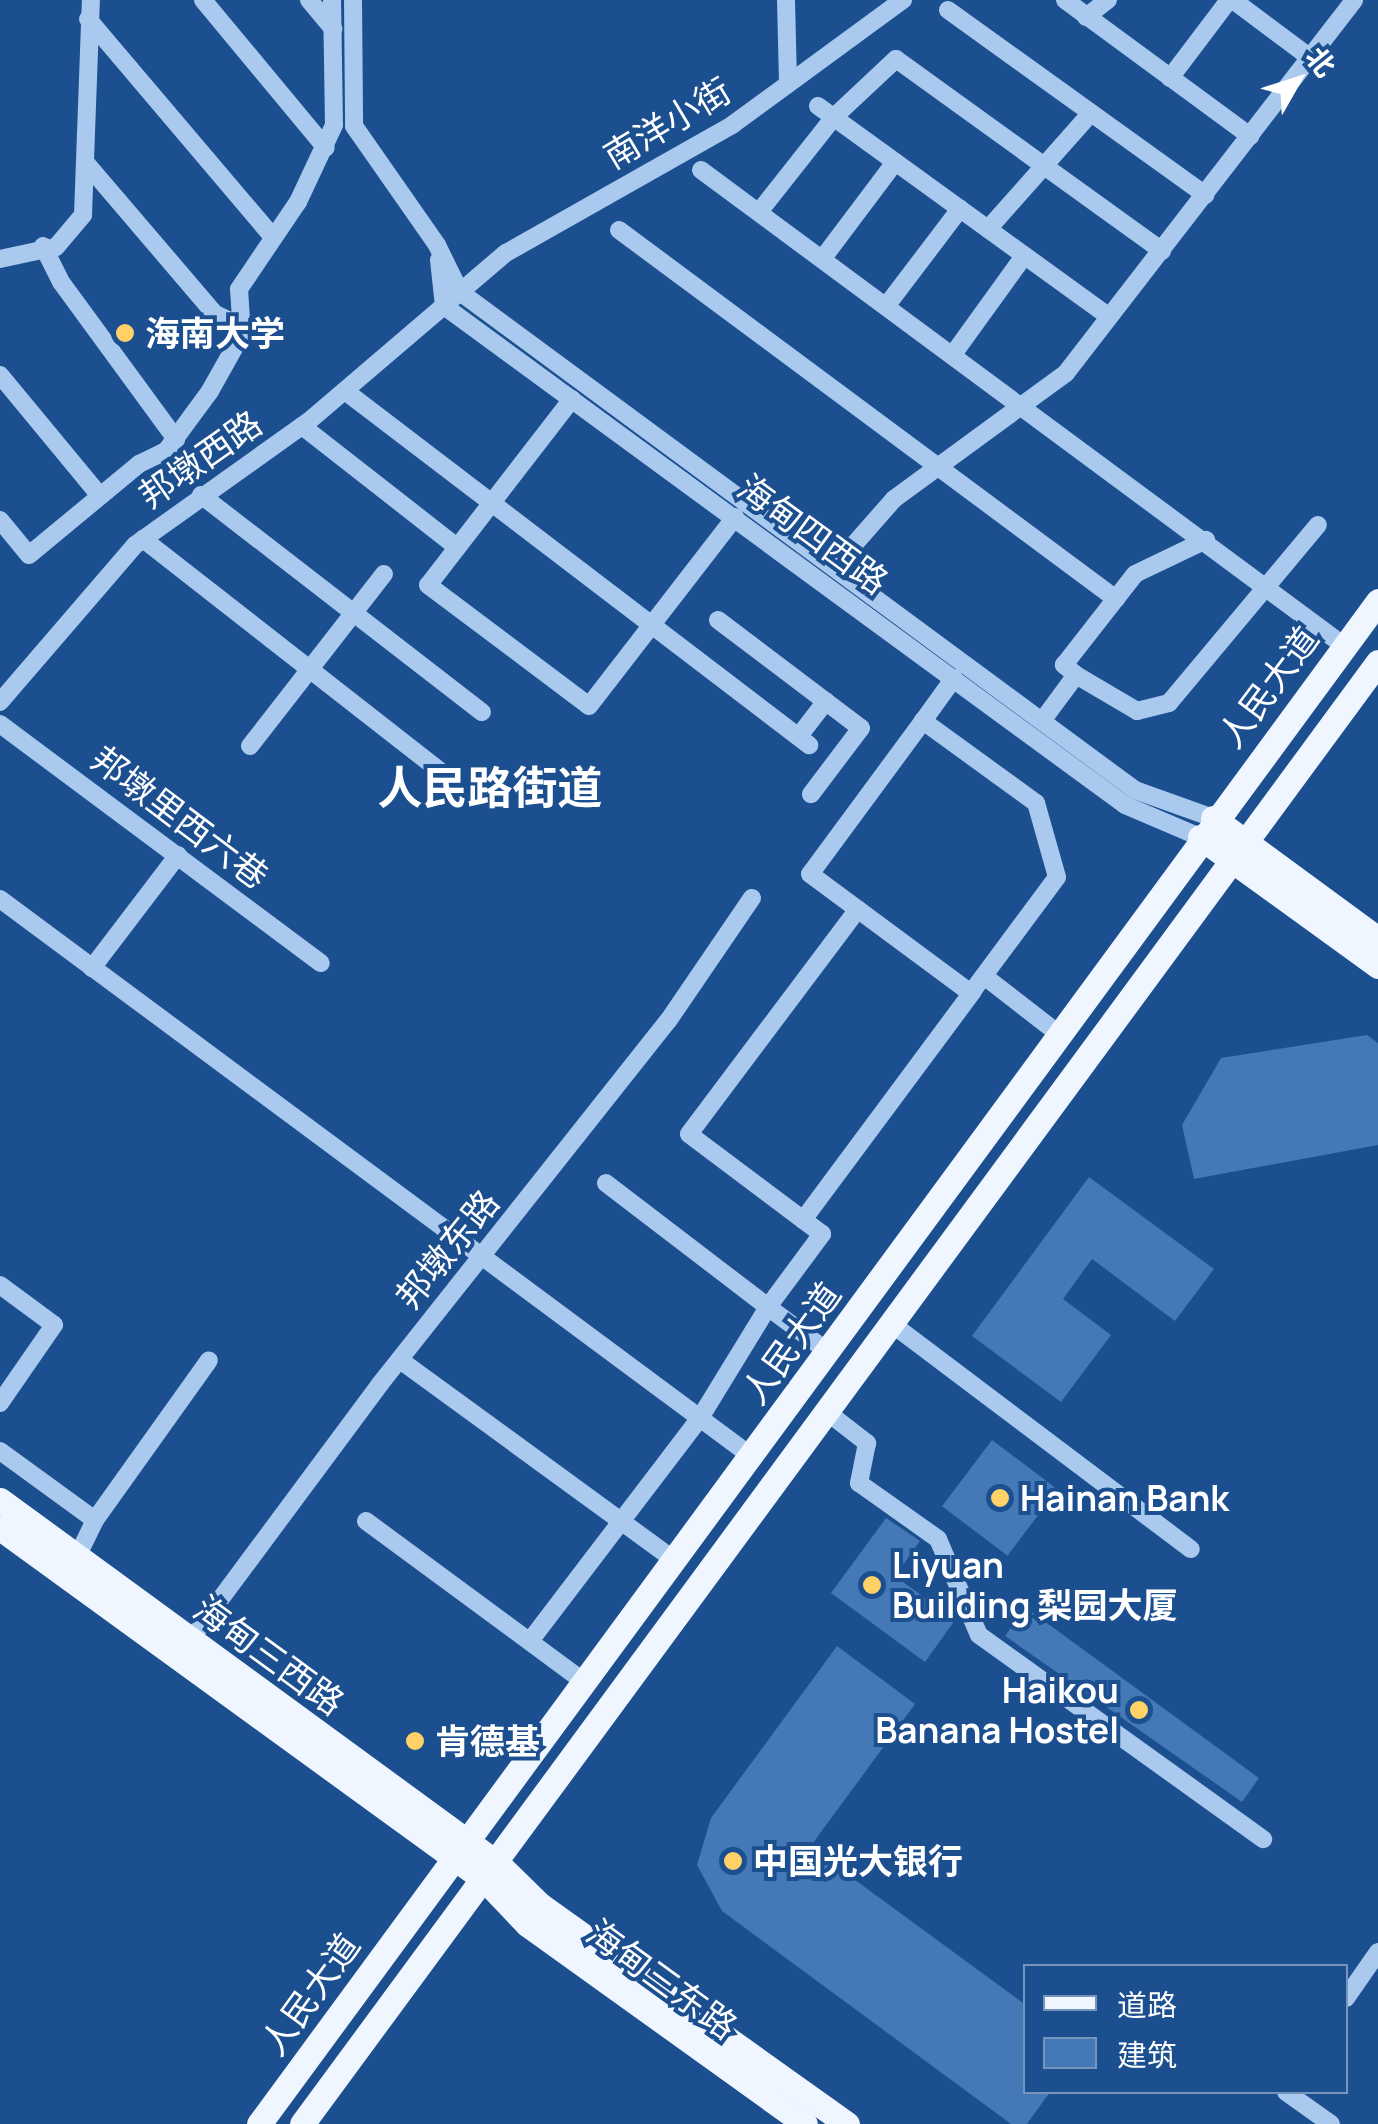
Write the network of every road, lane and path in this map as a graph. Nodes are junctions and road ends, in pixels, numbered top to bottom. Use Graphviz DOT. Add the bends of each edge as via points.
graph roads {
  1 [pos="203,0"];
  2 [pos="309,0"];
  3 [pos="332,0"];
  4 [pos="353,0"];
  5 [pos="786,0"];
  6 [pos="903,0"];
  7 [pos="1065,0"];
  8 [pos="1108,0"];
  9 [pos="1231,0"];
  10 [pos="1354,0"];
  11 [pos="88,9"];
  12 [pos="948,10"];
  13 [pos="1086,17"];
  14 [pos="333,29"];
  15 [pos="1312,60"];
  16 [pos="1170,78"];
  17 [pos="788,84"];
  18 [pos="818,106"];
  19 [pos="1092,114"];
  20 [pos="834,117"];
  21 [pos="1250,136"];
  22 [pos="326,148"];
  23 [pos="86,162"];
  24 [pos="895,162"];
  25 [pos="1044,166"];
  26 [pos="701,170"];
  27 [pos="1205,195"];
  28 [pos="960,209"];
  29 [pos="759,212"];
  30 [pos="620,230"];
  31 [pos="988,230"];
  32 [pos="272,236"];
  33 [pos="437,245"];
  34 [pos="44,249"];
  35 [pos="1162,251"];
  36 [pos="0,252"];
  37 [pos="1024,256"];
  38 [pos="823,258"];
  39 [pos="0,260"];
  40 [pos="460,292"];
  41 [pos="887,305"];
  42 [pos="444,306"];
  43 [pos="1109,317"];
  44 [pos="243,327"];
  45 [pos="954,353"];
  46 [pos="0,375"];
  47 [pos="345,391"];
  48 [pos="572,399"];
  49 [pos="1027,406"];
  50 [pos="302,426"];
  51 [pos="176,439"];
  52 [pos="937,466"];
  53 [pos="201,495"];
  54 [pos="100,496"];
  55 [pos="491,504"];
  56 [pos="735,518"];
  57 [pos="0,520"];
  58 [pos="1318,525"];
  59 [pos="143,539"];
  60 [pos="1206,540"];
  61 [pos="458,547"];
  62 [pos="836,564"];
  63 [pos="384,574"];
  64 [pos="1263,584"];
  65 [pos="1116,599"];
  66 [pos="1378,602"];
  67 [pos="354,613"];
  68 [pos="718,620"];
  69 [pos="652,626"];
  70 [pos="1343,645"];
  71 [pos="1378,662"];
  72 [pos="310,670"];
  73 [pos="1076,675"];
  74 [pos="954,678"];
  75 [pos="826,701"];
  76 [pos="0,702"];
  77 [pos="482,712"];
  78 [pos="923,721"];
  79 [pos="1042,721"];
  80 [pos="0,724"];
  81 [pos="250,746"];
  82 [pos="451,780"];
  83 [pos="811,794"];
  84 [pos="1207,828"];
  85 [pos="1240,853"];
  86 [pos="178,855"];
  87 [pos="752,898"];
  88 [pos="0,899"];
  89 [pos="858,909"];
  90 [pos="1378,940"];
  91 [pos="322,963"];
  92 [pos="1378,966"];
  93 [pos="92,968"];
  94 [pos="984,976"];
  95 [pos="973,991"];
  96 [pos="1060,1035"];
  97 [pos="606,1183"];
  98 [pos="803,1220"];
  99 [pos="481,1256"];
  100 [pos="0,1285"];
  101 [pos="768,1307"];
  102 [pos="892,1324"];
  103 [pos="828,1352"];
  104 [pos="209,1360"];
  105 [pos="400,1360"];
  106 [pos="0,1403"];
  107 [pos="827,1412"];
  108 [pos="700,1418"];
  109 [pos="0,1451"];
  110 [pos="751,1456"];
  111 [pos="0,1500"];
  112 [pos="94,1520"];
  113 [pos="366,1522"];
  114 [pos="624,1523"];
  115 [pos="0,1528"];
  116 [pos="1191,1548"];
  117 [pos="77,1558"];
  118 [pos="674,1560"];
  119 [pos="190,1640"];
  120 [pos="530,1641"];
  121 [pos="584,1680"];
  122 [pos="1263,1839"];
  123 [pos="459,1849"];
  124 [pos="492,1873"];
  125 [pos="1378,1952"];
  126 [pos="1348,1995"];
  127 [pos="1289,2094"];
  128 [pos="259,2124"];
  129 [pos="302,2124"];
  130 [pos="805,2124"];
  131 [pos="847,2124"];
  132 [pos="1331,2124"];
  1 -- 22 [label="street"];
  2 -- 14 [label="street"];
  3 -- 14 [label="street"];
  4 -- 33 [label="street, 海甸四西路" via="354,126"];
  5 -- 17 [label="street"];
  6 -- 17 [label="street, 南洋小街"];
  7 -- 13 [label="street"];
  8 -- 13 [label="street"];
  9 -- 15 [label="street"];
  9 -- 16 [label="street"];
  10 -- 15 [label="street"];
  11 -- 23 [label="street"];
  11 -- 32 [label="street"];
  12 -- 19 [label="street"];
  13 -- 16 [label="street"];
  14 -- 22 [label="street" via="336,106"];
  15 -- 21 [label="street"];
  16 -- 21 [label="street"];
  17 -- 40 [label="street, 南洋小街" via="670,162 506,253"];
  18 -- 20 [label="street"];
  19 -- 25 [label="street"];
  19 -- 27 [label="street"];
  20 -- 24 [label="street"];
  20 -- 25 [label="street" via="896,59"];
  20 -- 29 [label="street"];
  21 -- 27 [label="street"];
  22 -- 32 [label="street"];
  23 -- 34 [label="street" via="77,212"];
  23 -- 44 [label="street" via="215,314"];
  24 -- 28 [label="street"];
  24 -- 38 [label="street"];
  25 -- 31 [label="street"];
  25 -- 35 [label="street"];
  26 -- 29 [label="street"];
  27 -- 35 [label="street"];
  28 -- 31 [label="street"];
  28 -- 41 [label="street"];
  29 -- 38 [label="street"];
  30 -- 52 [label="street"];
  31 -- 37 [label="street"];
  32 -- 44 [label="street" via="237,296"];
  33 -- 40 [label="street, 海甸四西路"];
  33 -- 42 [label="street, 海甸四西路"];
  34 -- 36 [label="street"];
  34 -- 39 [label="street"];
  34 -- 51 [label="street"];
  35 -- 43 [label="street"];
  37 -- 43 [label="street"];
  37 -- 45 [label="street"];
  38 -- 41 [label="street"];
  40 -- 42 [label="street, 邦墩西路"];
  40 -- 62 [label="street, 海甸四西路"];
  41 -- 45 [label="street"];
  42 -- 47 [label="street, 邦墩西路"];
  42 -- 48 [label="street, 海甸四西路"];
  43 -- 49 [label="street" via="1066,373"];
  44 -- 51 [label="street"];
  45 -- 49 [label="street"];
  46 -- 54 [label="street"];
  47 -- 50 [label="street, 邦墩西路"];
  47 -- 55 [label="street"];
  48 -- 55 [label="street"];
  48 -- 56 [label="street, 海甸四西路"];
  49 -- 52 [label="street"];
  49 -- 60 [label="street"];
  50 -- 53 [label="street, 邦墩西路"];
  50 -- 61 [label="street"];
  51 -- 54 [label="street"];
  52 -- 62 [label="street" via="880,513"];
  52 -- 65 [label="street"];
  53 -- 59 [label="street, 邦墩西路"];
  53 -- 67 [label="street"];
  54 -- 57 [label="street" via="29,555"];
  55 -- 61 [label="street"];
  55 -- 69 [label="street"];
  56 -- 69 [label="street"];
  56 -- 74 [label="street, 海甸四西路"];
  58 -- 64 [label="street"];
  59 -- 72 [label="street"];
  59 -- 76 [label="street, 邦墩西路"];
  60 -- 64 [label="street"];
  60 -- 65 [label="street" via="1135,574"];
  61 -- 69 [label="street" via="428,586 589,706"];
  62 -- 79 [label="street, 海甸四西路"];
  63 -- 67 [label="street"];
  64 -- 70 [label="street"];
  64 -- 73 [label="street" via="1181,693 1155,710 1137,711"];
  65 -- 73 [label="street" via="1064,665"];
  66 -- 70 [label="main road, 人民大道"];
  67 -- 72 [label="street"];
  67 -- 77 [label="street"];
  68 -- 75 [label="street"];
  69 -- 75 [label="street" via="804,741"];
  70 -- 84 [label="main road, 人民大道"];
  71 -- 85 [label="main road, 人民大道"];
  72 -- 81 [label="street"];
  72 -- 82 [label="street"];
  73 -- 79 [label="street"];
  74 -- 78 [label="street"];
  74 -- 84 [label="street, 海甸四西路" via="1124,805"];
  75 -- 83 [label="street" via="861,728"];
  78 -- 89 [label="street" via="810,874"];
  78 -- 94 [label="street" via="1036,803 1057,876"];
  79 -- 84 [label="street, 海甸四西路" via="1136,790"];
  80 -- 86 [label="street, 邦墩里西六巷"];
  84 -- 85 [label="main road"];
  84 -- 96 [label="main road, 人民大道"];
  85 -- 90 [label="main road"];
  85 -- 92 [label="main road"];
  85 -- 102 [label="main road, 人民大道"];
  86 -- 91 [label="street, 邦墩里西六巷"];
  86 -- 93 [label="street"];
  87 -- 99 [label="street, 邦墩东路" via="668,1021"];
  88 -- 93 [label="street"];
  89 -- 95 [label="street"];
  89 -- 98 [label="street" via="689,1134"];
  93 -- 99 [label="street"];
  94 -- 95 [label="street"];
  94 -- 96 [label="street"];
  95 -- 98 [label="street"];
  96 -- 103 [label="main road, 人民大道"];
  97 -- 101 [label="street"];
  98 -- 101 [label="street" via="822,1234"];
  99 -- 105 [label="street, 邦墩东路"];
  99 -- 108 [label="street"];
  100 -- 106 [label="street" via="54,1325"];
  101 -- 103 [label="street"];
  101 -- 108 [label="street"];
  102 -- 107 [label="main road, 人民大道"];
  102 -- 116 [label="street"];
  103 -- 110 [label="main road, 人民大道"];
  104 -- 112 [label="street"];
  105 -- 114 [label="street"];
  105 -- 119 [label="street, 邦墩东路"];
  107 -- 122 [label="street" via="867,1442 859,1483 938,1539 980,1634"];
  107 -- 124 [label="main road, 人民大道"];
  108 -- 110 [label="street"];
  108 -- 114 [label="street"];
  109 -- 112 [label="street"];
  110 -- 118 [label="main road, 人民大道"];
  111 -- 117 [label="main road, 海甸三西路"];
  112 -- 117 [label="street"];
  113 -- 120 [label="street"];
  114 -- 118 [label="street"];
  114 -- 120 [label="street"];
  115 -- 123 [label="main road, 海甸三西路"];
  117 -- 119 [label="main road, 海甸三西路"];
  118 -- 121 [label="main road, 人民大道"];
  119 -- 123 [label="main road, 海甸三西路"];
  120 -- 121 [label="street"];
  121 -- 123 [label="main road, 人民大道"];
  123 -- 124 [label="main road, 海甸三西路"];
  123 -- 128 [label="main road, 人民大道"];
  124 -- 129 [label="main road, 人民大道"];
  124 -- 130 [label="main road, 海甸三东路" via="526,1924"];
  124 -- 131 [label="main road"];
  125 -- 126 [label="street"];
  127 -- 132 [label="street"];
}
